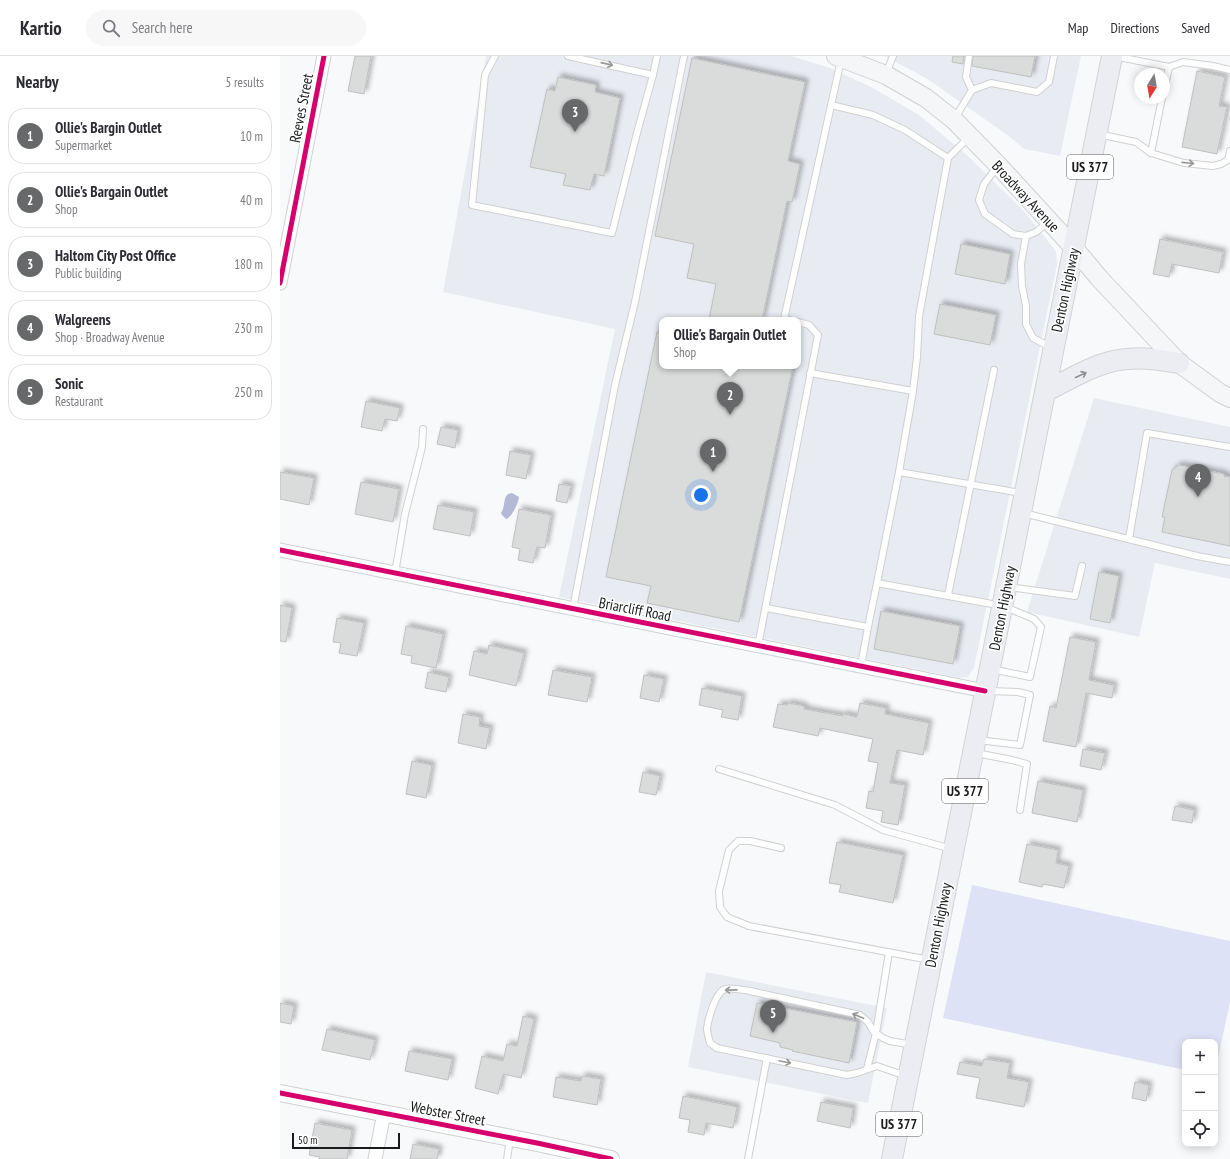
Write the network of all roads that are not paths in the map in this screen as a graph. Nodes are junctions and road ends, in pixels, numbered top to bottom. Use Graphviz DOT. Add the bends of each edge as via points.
graph roads {
  1 [pos="324,56"];
  2 [pos="495,56"];
  3 [pos="568,56"];
  4 [pos="657,56"];
  5 [pos="684,56"];
  6 [pos="893,56"];
  7 [pos="969,56"];
  8 [pos="1054,56"];
  9 [pos="1113,56"];
  10 [pos="839,57"];
  11 [pos="1169,67"];
  12 [pos="1230,70"];
  13 [pos="653,75"];
  14 [pos="886,75"];
  15 [pos="972,90"];
  16 [pos="1161,104"];
  17 [pos="831,105"];
  18 [pos="954,120"];
  19 [pos="1097,134"];
  20 [pos="970,136"];
  21 [pos="1230,151"];
  22 [pos="1151,153"];
  23 [pos="948,158"];
  24 [pos="998,165"];
  25 [pos="1049,221"];
  26 [pos="1026,236"];
  27 [pos="1074,248"];
  28 [pos="280,283"];
  29 [pos="784,317"];
  30 [pos="801,323"];
  31 [pos="1053,349"];
  32 [pos="1179,363"];
  33 [pos="994,370"];
  34 [pos="810,374"];
  35 [pos="913,391"];
  36 [pos="1046,391"];
  37 [pos="1230,398"];
  38 [pos="423,429"];
  39 [pos="1230,447"];
  40 [pos="899,472"];
  41 [pos="971,484"];
  42 [pos="1025,494"];
  43 [pos="1021,513"];
  44 [pos="1129,539"];
  45 [pos="280,550"];
  46 [pos="1230,562"];
  47 [pos="1082,566"];
  48 [pos="395,573"];
  49 [pos="877,582"];
  50 [pos="948,596"];
  51 [pos="1005,596"];
  52 [pos="573,608"];
  53 [pos="766,608"];
  54 [pos="868,627"];
  55 [pos="758,646"];
  56 [pos="861,666"];
  57 [pos="990,669"];
  58 [pos="985,691"];
  59 [pos="974,746"];
  60 [pos="719,769"];
  61 [pos="1020,810"];
  62 [pos="781,848"];
  63 [pos="954,850"];
  64 [pos="889,952"];
  65 [pos="931,960"];
  66 [pos="876,1033"];
  67 [pos="915,1045"];
  68 [pos="767,1058"];
  69 [pos="867,1069"];
  70 [pos="908,1076"];
  71 [pos="280,1092"];
  72 [pos="384,1113"];
  73 [pos="510,1138"];
  74 [pos="574,1155"];
  75 [pos="376,1159"];
  76 [pos="507,1159"];
  77 [pos="611,1159"];
  78 [pos="748,1159"];
  79 [pos="892,1159"];
  1 -- 28 [label="street, Reeves Street"];
  2 -- 13 [label="lane" via="485,75 472,206 612,233"];
  3 -- 13 [label="lane, one-way"];
  4 -- 13 [label="lane"];
  5 -- 52 [label="lane" via="635,302 615,385"];
  6 -- 14 [label="lane"];
  7 -- 15 [label="lane" via="966,78"];
  8 -- 15 [label="lane" via="1049,82 1037,92 991,83"];
  9 -- 11 [label="lane"];
  9 -- 19 [label="main road, Denton Highway / US 377"];
  10 -- 14 [label="main road, Broadway Avenue"];
  10 -- 17 [label="lane"];
  11 -- 12 [label="lane" via="1183,62"];
  14 -- 18 [label="main road, Broadway Avenue" via="926,98"];
  15 -- 18 [label="lane"];
  16 -- 22 [label="lane"];
  17 -- 23 [label="lane" via="873,115 905,130"];
  17 -- 29 [label="lane"];
  18 -- 20 [label="main road, Broadway Avenue"];
  19 -- 22 [label="lane" via="1136,142"];
  19 -- 27 [label="main road, Denton Highway / US 377"];
  20 -- 23 [label="lane"];
  20 -- 24 [label="main road, Broadway Avenue"];
  22 -- 21 [label="lane, one-way" via="1184,163 1213,166 1228,160"];
  23 -- 35 [label="lane" via="919,316"];
  24 -- 25 [label="main road, Broadway Avenue"];
  24 -- 26 [label="lane" via="984,184 979,200 985,214 1013,234"];
  25 -- 26 [label="lane" via="1036,232"];
  25 -- 27 [label="main road, Broadway Avenue"];
  26 -- 31 [label="lane" via="1021,264 1026,324 1033,338"];
  27 -- 31 [label="main road, Denton Highway / US 377"];
  27 -- 32 [label="main road, Broadway Avenue"];
  30 -- 34 [label="lane" via="809,325 818,335"];
  31 -- 36 [label="main road, Denton Highway / US 377"];
  36 -- 32 [label="main road, one-way" via="1093,368 1120,360 1146,358"];
  32 -- 37 [label="main road, Broadway Avenue"];
  33 -- 41 [label="lane"];
  34 -- 35 [label="lane"];
  34 -- 53 [label="lane"];
  35 -- 40 [label="lane"];
  36 -- 42 [label="main road, Denton Highway / US 377"];
  38 -- 48 [label="lane" via="422,447 405,514"];
  39 -- 44 [label="lane" via="1147,433"];
  40 -- 41 [label="lane"];
  40 -- 49 [label="lane"];
  41 -- 42 [label="lane"];
  41 -- 50 [label="lane"];
  42 -- 43 [label="main road, Denton Highway / US 377"];
  43 -- 44 [label="lane"];
  43 -- 51 [label="main road, Denton Highway / US 377"];
  44 -- 46 [label="lane"];
  45 -- 48 [label="street, Briarcliff Road"];
  47 -- 51 [label="lane" via="1075,596"];
  48 -- 52 [label="street, Briarcliff Road"];
  49 -- 50 [label="lane"];
  49 -- 54 [label="lane"];
  50 -- 51 [label="lane"];
  51 -- 57 [label="main road, Denton Highway / US 377"];
  51 -- 57 [label="lane" via="1034,619 1040,628 1039,635 1030,677"];
  52 -- 55 [label="street, Briarcliff Road"];
  53 -- 54 [label="lane"];
  53 -- 55 [label="lane"];
  54 -- 56 [label="lane"];
  55 -- 56 [label="street, Briarcliff Road"];
  56 -- 58 [label="street, Briarcliff Road"];
  57 -- 58 [label="main road, Denton Highway / US 377"];
  58 -- 59 [label="main road, Denton Highway / US 377"];
  58 -- 59 [label="lane" via="1030,695 1020,745"];
  59 -- 61 [label="lane" via="1027,764"];
  59 -- 63 [label="main road, Denton Highway / US 377"];
  60 -- 63 [label="lane" via="835,805 883,830"];
  62 -- 64 [label="lane" via="738,841 729,850 719,891 720,907 727,917 749,926"];
  63 -- 65 [label="main road, Denton Highway / US 377"];
  64 -- 65 [label="lane"];
  64 -- 66 [label="lane"];
  65 -- 67 [label="main road, Denton Highway / US 377"];
  66 -- 67 [label="lane" via="890,1041"];
  66 -- 68 [label="lane, one-way" via="860,1015 750,991 726,989 721,992 711,1011 707,1029 710,1043 717,1048"];
  66 -- 69 [label="lane"];
  67 -- 70 [label="main road, Denton Highway / US 377"];
  68 -- 69 [label="lane, one-way" via="847,1076"];
  68 -- 78 [label="lane"];
  69 -- 70 [label="lane" via="877,1066"];
  70 -- 79 [label="main road, Denton Highway / US 377"];
  71 -- 72 [label="street, Webster Street"];
  72 -- 73 [label="street, Webster Street"];
  72 -- 75 [label="street"];
  73 -- 74 [label="street, Webster Street"];
  73 -- 76 [label="lane"];
  74 -- 77 [label="street, Webster Street"];
}
